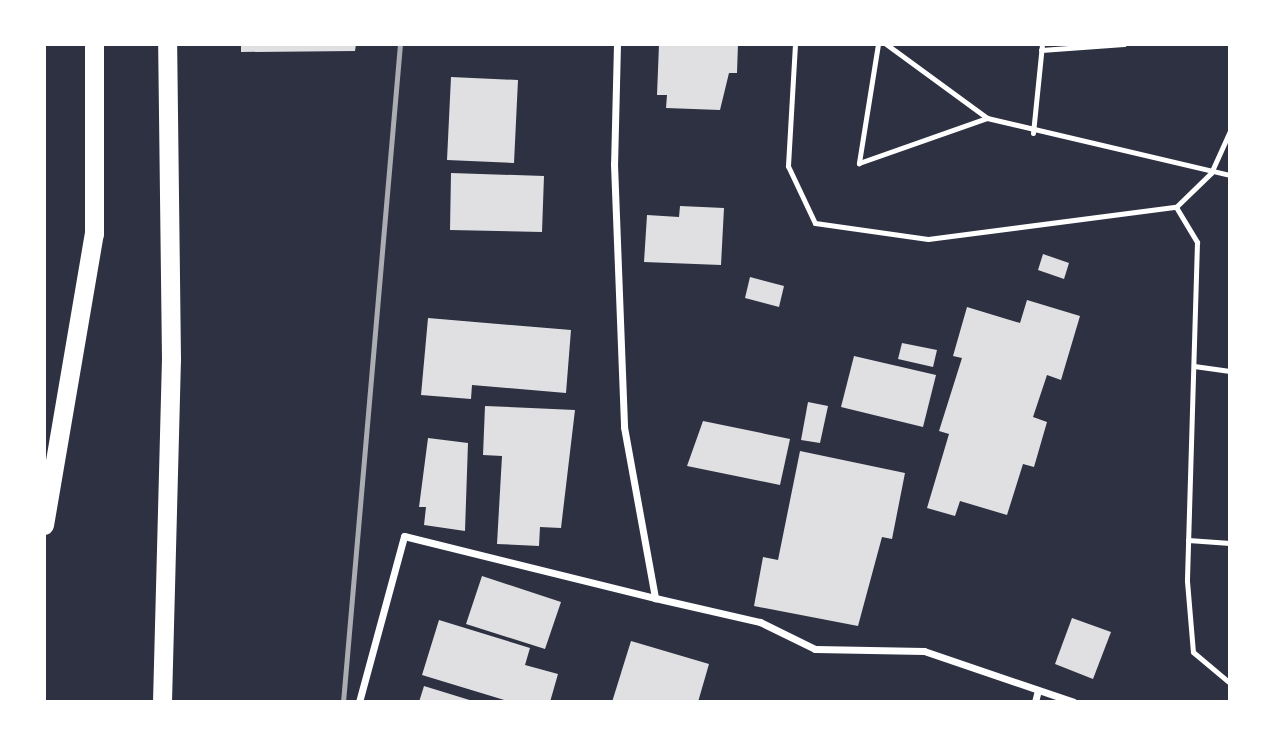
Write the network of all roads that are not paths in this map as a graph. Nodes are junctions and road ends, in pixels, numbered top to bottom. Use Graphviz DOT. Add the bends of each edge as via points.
graph roads {
  1 [pos="94,44"];
  2 [pos="167,44"];
  3 [pos="617,44"];
  4 [pos="795,44"];
  5 [pos="878,44"];
  6 [pos="886,44"];
  7 [pos="1124,44"];
  8 [pos="1042,47"];
  9 [pos="987,118"];
  10 [pos="1230,131"];
  11 [pos="1032,133"];
  12 [pos="1211,173"];
  13 [pos="1230,175"];
  14 [pos="1176,207"];
  15 [pos="1194,366"];
  16 [pos="1230,371"];
  17 [pos="44,525"];
  18 [pos="1188,540"];
  19 [pos="1230,543"];
  20 [pos="655,598"];
  21 [pos="1230,683"];
  22 [pos="1038,690"];
  23 [pos="162,702"];
  24 [pos="359,702"];
  25 [pos="1035,702"];
  26 [pos="1074,702"];
  1 -- 17 [label="highway" via="94,234"];
  2 -- 23 [label="highway" via="171,359"];
  3 -- 20 [label="street" via="614,164 624,427"];
  4 -- 14 [label="lane" via="788,166 815,223 928,239"];
  5 -- 9 [label="lane" via="859,163"];
  6 -- 9 [label="lane"];
  7 -- 8 [label="lane"];
  8 -- 11 [label="lane"];
  9 -- 11 [label="lane"];
  10 -- 12 [label="lane"];
  11 -- 12 [label="lane" via="1065,134"];
  12 -- 13 [label="lane"];
  12 -- 14 [label="lane"];
  14 -- 15 [label="lane" via="1197,242"];
  15 -- 16 [label="lane"];
  15 -- 18 [label="lane"];
  18 -- 19 [label="lane"];
  18 -- 21 [label="lane" via="1193,652"];
  20 -- 22 [label="street" via="760,622 815,649 924,651"];
  20 -- 24 [label="street" via="404,536"];
  22 -- 25 [label="street"];
  22 -- 26 [label="street"];
}
